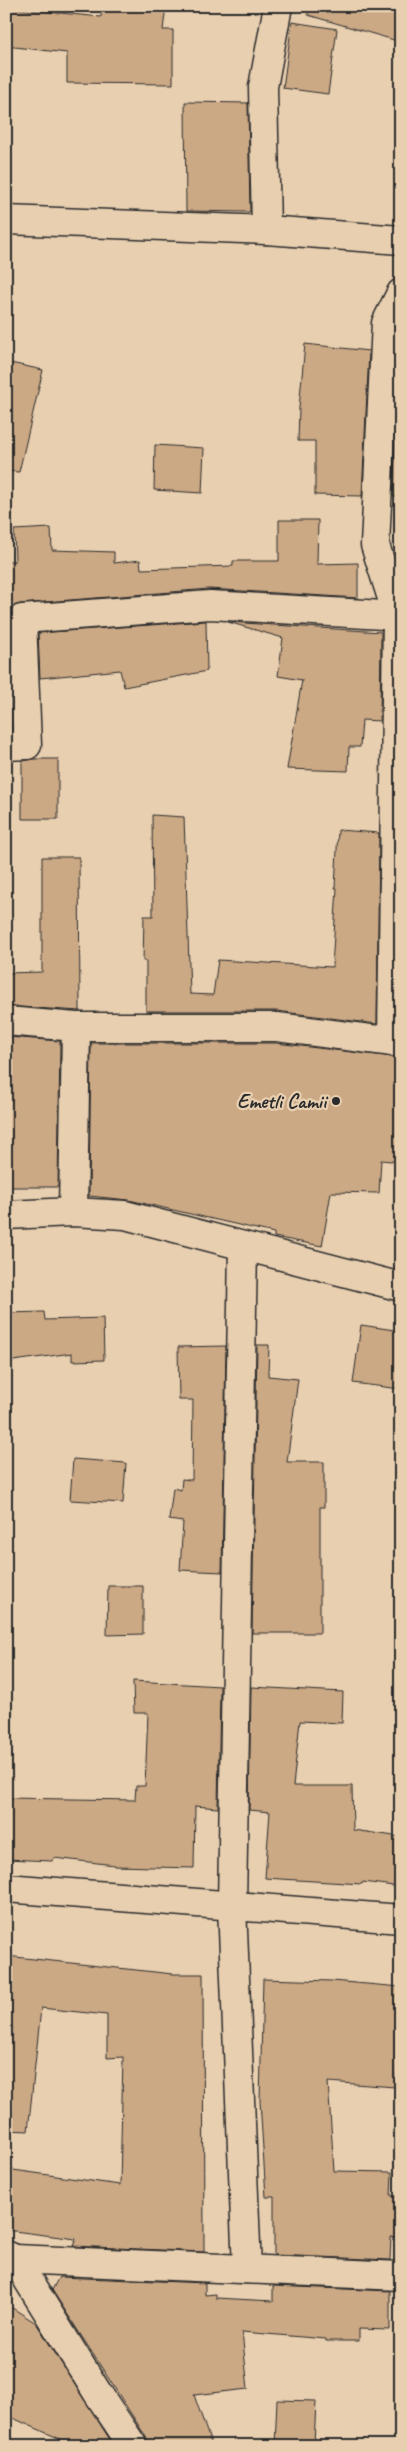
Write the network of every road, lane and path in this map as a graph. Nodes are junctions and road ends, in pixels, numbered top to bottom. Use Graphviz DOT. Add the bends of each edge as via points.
graph roads {
  1 [pos="278,6"];
  2 [pos="6,220"];
  3 [pos="266,230"];
  4 [pos="401,240"];
  5 [pos="401,293"];
  6 [pos="399,615"];
  7 [pos="6,746"];
  8 [pos="6,1021"];
  9 [pos="76,1028"];
  10 [pos="396,1042"];
  11 [pos="73,1212"];
  12 [pos="6,1215"];
  13 [pos="243,1246"];
  14 [pos="401,1287"];
  15 [pos="6,1888"];
  16 [pos="232,1906"];
  17 [pos="401,1919"];
  18 [pos="11,2257"];
  19 [pos="247,2269"];
  20 [pos="401,2276"];
  21 [pos="132,2446"];
  1 -- 3 [label="street" via="262,87"];
  2 -- 3 [label="street"];
  3 -- 4 [label="street"];
  5 -- 6 [label="street" via="386,323 375,545"];
  6 -- 7 [label="street" via="210,605 22,619 27,745"];
  6 -- 10 [label="street"];
  8 -- 9 [label="street"];
  9 -- 10 [label="street" via="277,1027"];
  9 -- 11 [label="street"];
  11 -- 12 [label="street"];
  11 -- 13 [label="street" via="125,1215"];
  13 -- 14 [label="street"];
  13 -- 16 [label="street"];
  15 -- 16 [label="street"];
  16 -- 17 [label="street"];
  16 -- 19 [label="street"];
  18 -- 19 [label="street"];
  18 -- 21 [label="street"];
  19 -- 20 [label="street"];
}
